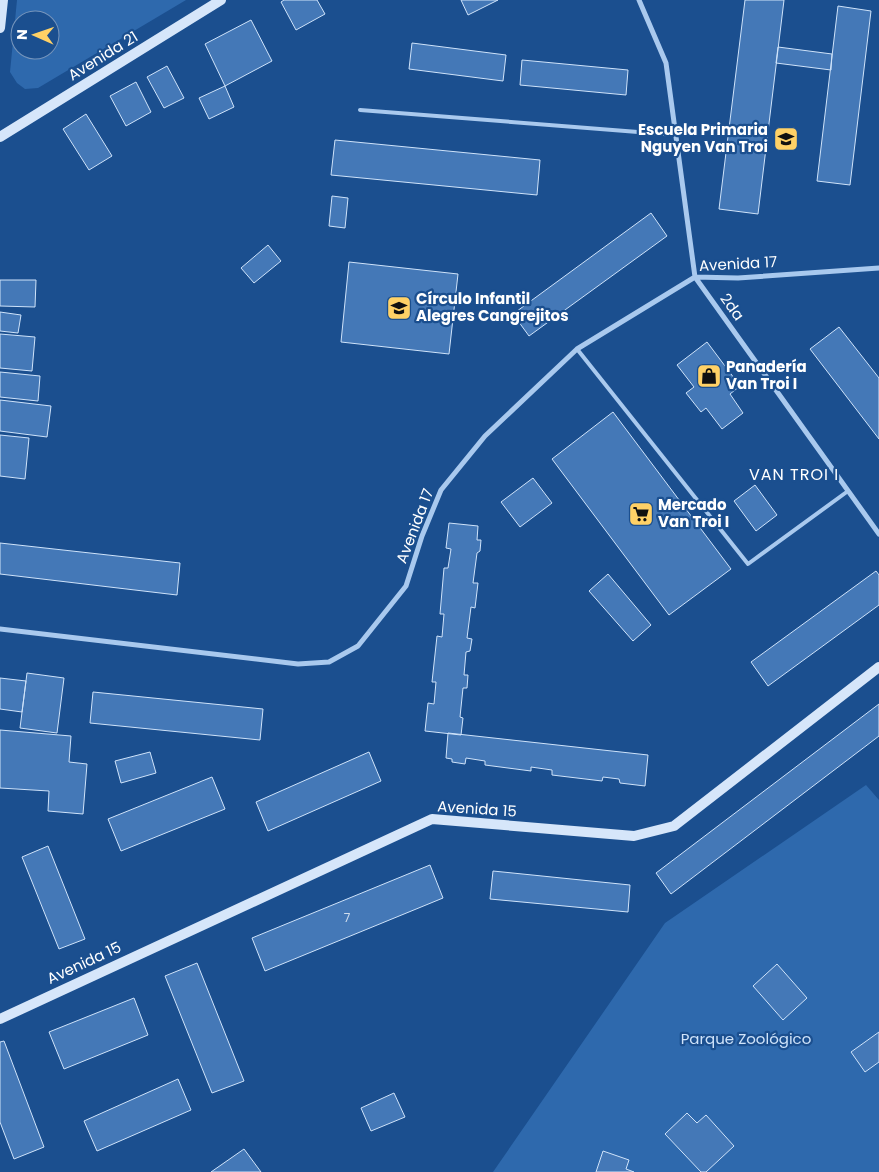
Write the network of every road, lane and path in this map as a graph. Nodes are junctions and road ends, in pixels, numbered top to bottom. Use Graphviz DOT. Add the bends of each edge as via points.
graph roads {
  1 [pos="3,0"];
  2 [pos="221,0"];
  3 [pos="639,0"];
  4 [pos="0,28"];
  5 [pos="360,110"];
  6 [pos="676,135"];
  7 [pos="0,137"];
  8 [pos="879,268"];
  9 [pos="695,277"];
  10 [pos="578,348"];
  11 [pos="848,491"];
  12 [pos="879,534"];
  13 [pos="0,629"];
  14 [pos="879,667"];
  15 [pos="0,1019"];
  1 -- 4 [label="street"];
  2 -- 7 [label="street, Avenida 21"];
  3 -- 6 [label="street, 2da" via="666,63"];
  5 -- 6 [label="lane"];
  6 -- 9 [label="street, 2da"];
  8 -- 9 [label="street, Avenida 17" via="738,278"];
  9 -- 10 [label="street, Avenida 17"];
  9 -- 11 [label="street, 2da"];
  10 -- 11 [label="lane" via="748,564"];
  10 -- 13 [label="street, Avenida 17" via="485,436 441,490 406,586 358,646 329,662 298,664"];
  11 -- 12 [label="street, 2da"];
  14 -- 15 [label="street, Avenida 15" via="674,826 634,836 432,819"];
}
